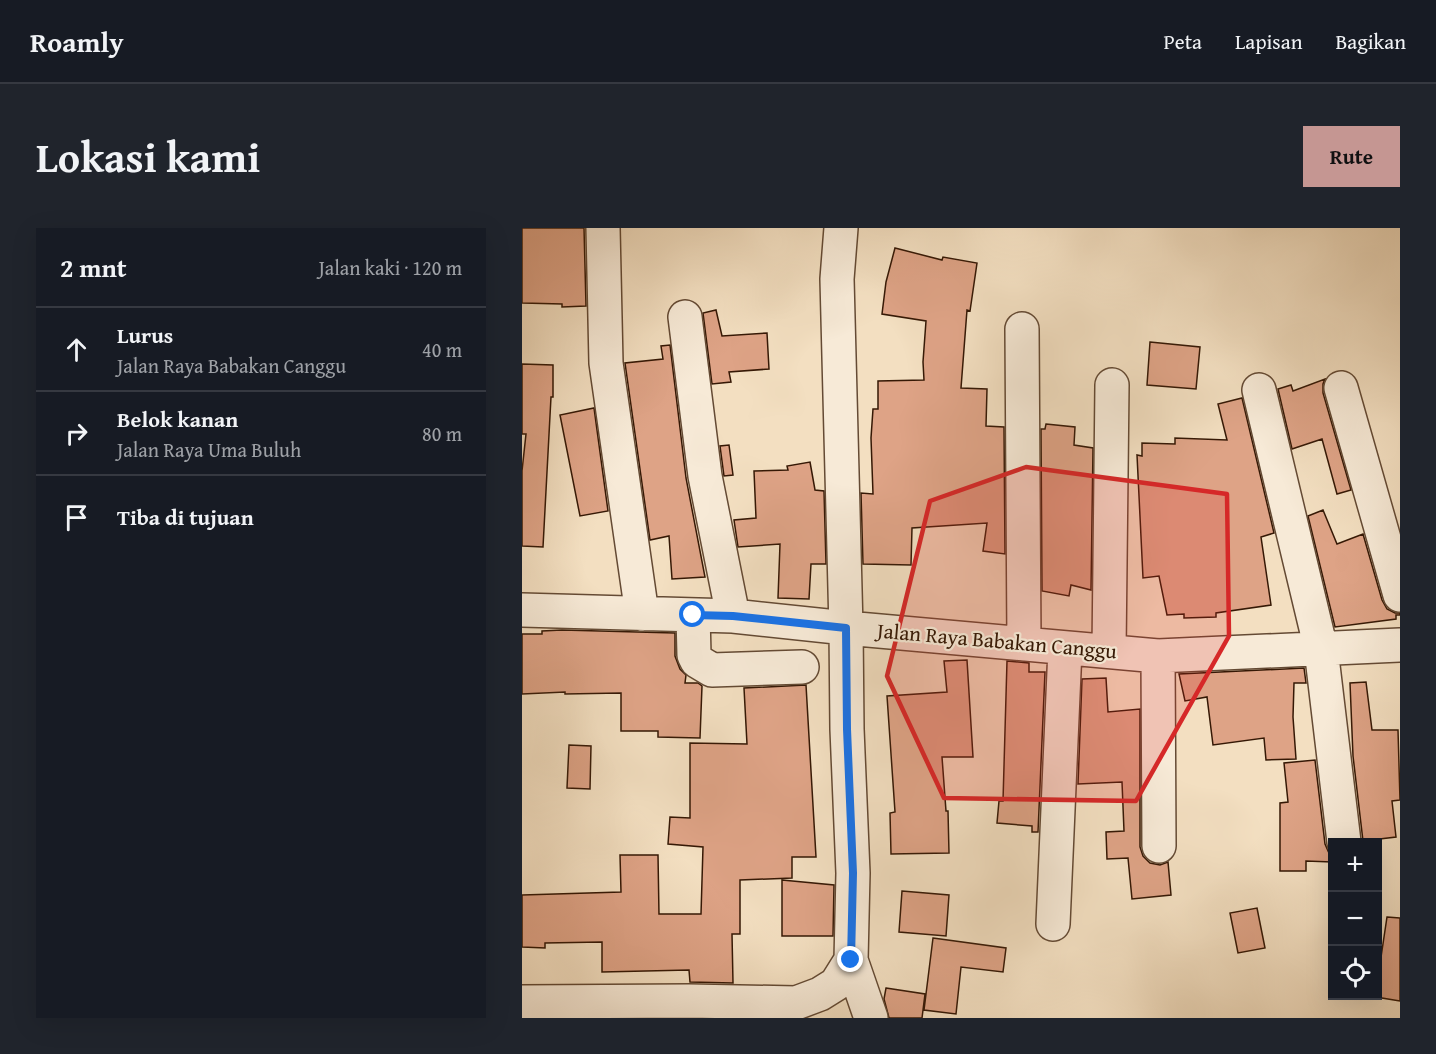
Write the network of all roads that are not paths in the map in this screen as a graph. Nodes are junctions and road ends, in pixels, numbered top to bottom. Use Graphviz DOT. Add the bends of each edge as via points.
graph roads {
  1 [pos="603,228"];
  2 [pos="841,228"];
  3 [pos="685,317"];
  4 [pos="1022,329"];
  5 [pos="1112,385"];
  6 [pos="1341,388"];
  7 [pos="1259,390"];
  8 [pos="1400,595"];
  9 [pos="522,610"];
  10 [pos="642,614"];
  11 [pos="693,615"];
  12 [pos="733,616"];
  13 [pos="846,628"];
  14 [pos="1023,644"];
  15 [pos="1400,645"];
  16 [pos="1065,649"];
  17 [pos="1321,649"];
  18 [pos="1109,651"];
  19 [pos="1158,656"];
  20 [pos="801,667"];
  21 [pos="1343,838"];
  22 [pos="1159,846"];
  23 [pos="1053,924"];
  24 [pos="851,960"];
  25 [pos="522,1002"];
  26 [pos="689,1010"];
  27 [pos="871,1018"];
  1 -- 10 [label="street" via="606,363"];
  2 -- 13 [label="street" via="837,279"];
  3 -- 12 [label="street" via="705,476"];
  4 -- 14 [label="street"];
  5 -- 18 [label="street"];
  6 -- 8 [label="street"];
  7 -- 17 [label="street"];
  9 -- 10 [label="street, Jalan Raya Babakan Canggu"];
  10 -- 11 [label="street, Jalan Raya Babakan Canggu"];
  11 -- 12 [label="street, Jalan Raya Babakan Canggu"];
  11 -- 20 [label="street" via="694,655 712,670"];
  12 -- 13 [label="street, Jalan Raya Babakan Canggu"];
  13 -- 14 [label="street, Jalan Raya Babakan Canggu"];
  13 -- 24 [label="street" via="853,873"];
  14 -- 16 [label="street, Jalan Raya Babakan Canggu"];
  15 -- 17 [label="street, Jalan Raya Babakan Canggu"];
  16 -- 18 [label="street, Jalan Raya Babakan Canggu"];
  16 -- 23 [label="street"];
  17 -- 19 [label="street, Jalan Raya Babakan Canggu"];
  17 -- 21 [label="street"];
  18 -- 19 [label="street, Jalan Raya Babakan Canggu"];
  19 -- 22 [label="street"];
  24 -- 26 [label="street" via="836,984 796,1003"];
  24 -- 27 [label="street"];
  25 -- 26 [label="street"];
}
